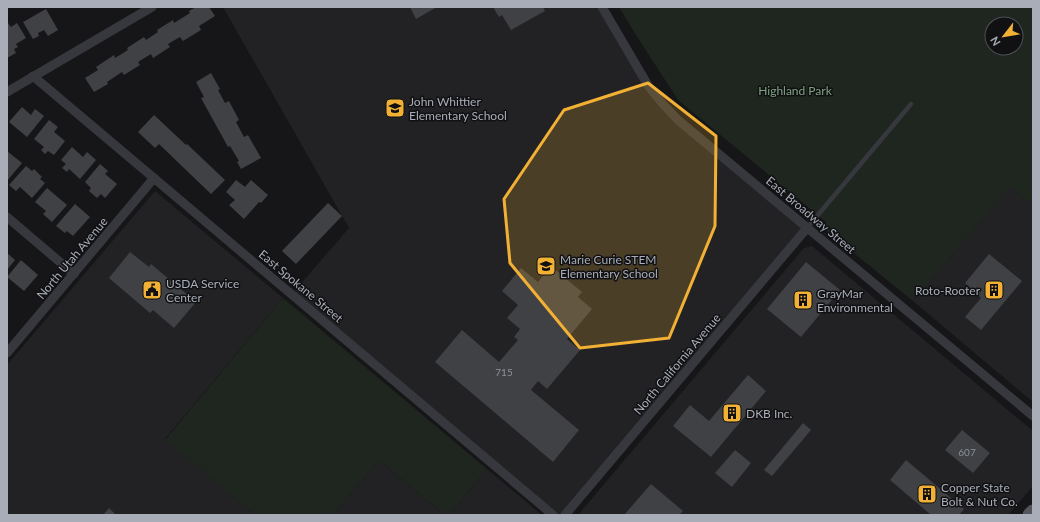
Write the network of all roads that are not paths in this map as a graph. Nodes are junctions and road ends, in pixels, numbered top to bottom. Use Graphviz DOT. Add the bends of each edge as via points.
graph roads {
  1 [pos="152,7"];
  2 [pos="602,7"];
  3 [pos="33,76"];
  4 [pos="7,92"];
  5 [pos="910,104"];
  6 [pos="154,178"];
  7 [pos="7,218"];
  8 [pos="807,228"];
  9 [pos="74,274"];
  10 [pos="7,353"];
  11 [pos="1033,416"];
  12 [pos="1033,512"];
  13 [pos="553,515"];
  14 [pos="565,515"];
  15 [pos="1030,515"];
  1 -- 3 [label="street"];
  2 -- 8 [label="street, East Broadway Street" via="649,87 663,104 678,120"];
  3 -- 4 [label="street"];
  3 -- 6 [label="street, East Spokane Street"];
  5 -- 8 [label="lane"];
  6 -- 9 [label="street, North Utah Avenue"];
  6 -- 13 [label="street, East Spokane Street"];
  7 -- 9 [label="street"];
  8 -- 11 [label="street, East Broadway Street"];
  8 -- 14 [label="street, North California Avenue"];
  9 -- 10 [label="street, North Utah Avenue"];
  12 -- 15 [label="main road"];
}
